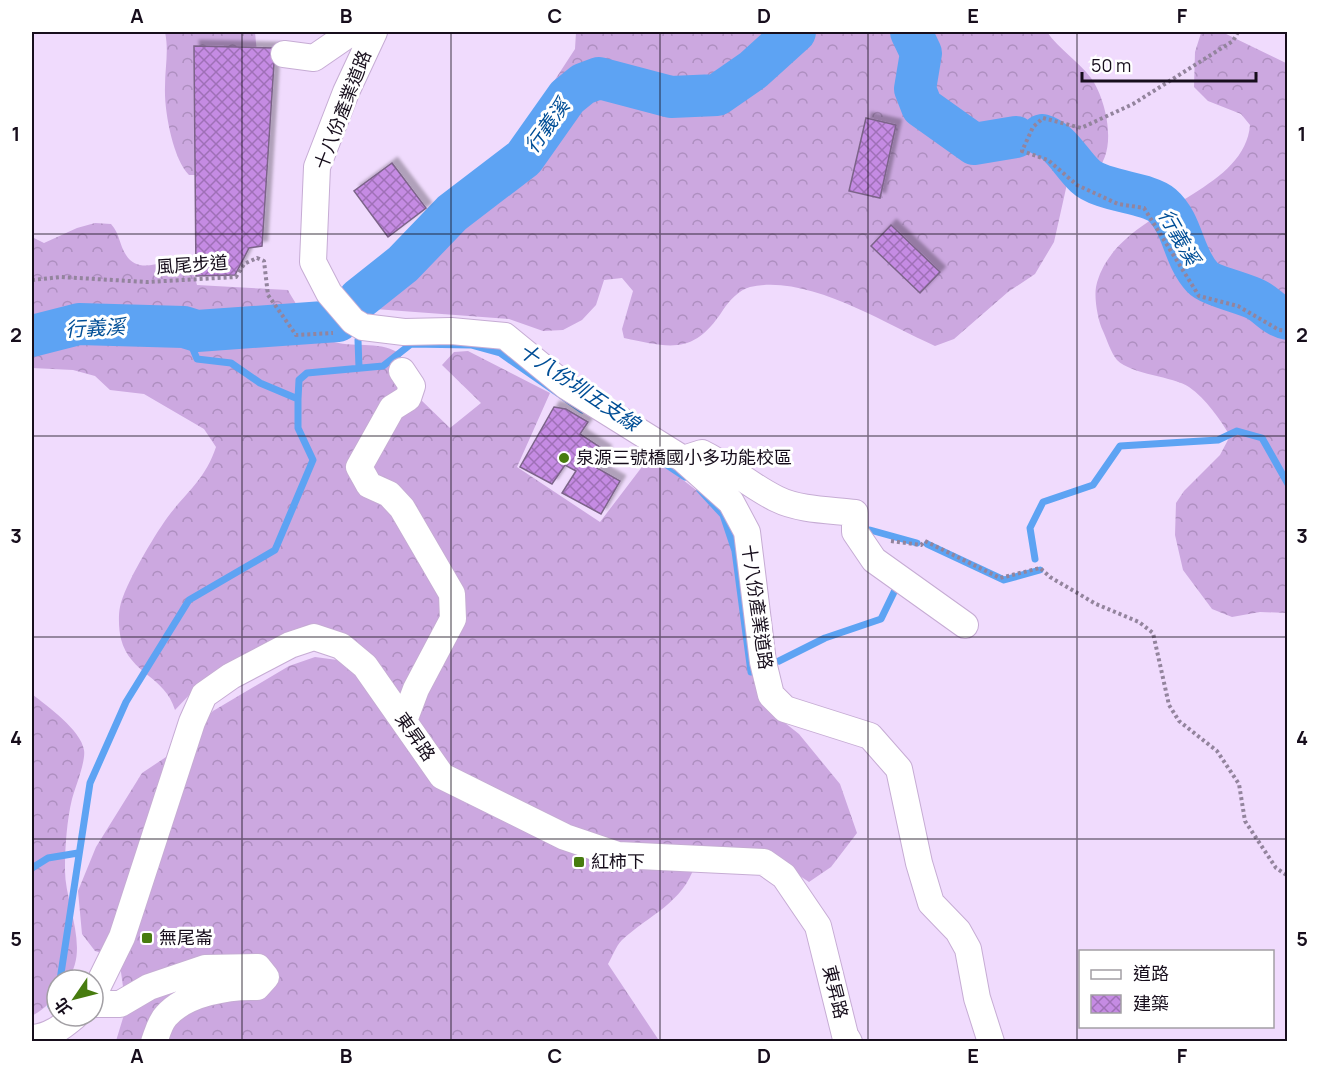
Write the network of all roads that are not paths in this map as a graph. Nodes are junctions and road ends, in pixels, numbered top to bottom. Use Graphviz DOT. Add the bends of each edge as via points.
graph roads {
  1 [pos="361,32"];
  2 [pos="374,32"];
  3 [pos="284,54"];
  4 [pos="402,371"];
  5 [pos="683,459"];
  6 [pos="965,625"];
  7 [pos="404,721"];
  8 [pos="105,972"];
  9 [pos="105,1004"];
  10 [pos="58,1028"];
  11 [pos="32,1038"];
  12 [pos="154,1041"];
  13 [pos="849,1041"];
  14 [pos="991,1041"];
  1 -- 3 [label="street" via="346,36 314,58"];
  2 -- 5 [label="street, 十八份產業道路" via="317,167 313,262 329,293 363,327 505,336 566,386"];
  4 -- 7 [label="street" via="412,386 408,398 393,408 359,468 369,485 389,494 402,508 452,594 453,619 416,689"];
  5 -- 6 [label="street" via="702,453 779,500 855,513 855,532 874,560"];
  5 -- 14 [label="street, 十八份產業道路" via="731,502 747,532 763,662 771,695 785,709 870,736 899,769 931,903 958,931 968,950 977,998"];
  7 -- 8 [label="street, 東昇路" via="365,666 341,646 314,637 231,676 204,695 122,937"];
  7 -- 13 [label="street, 東昇路" via="442,776 565,837 618,855 764,862 784,876 818,926"];
  9 -- 12 [label="street" via="120,1004 149,987 205,968 258,967 266,977 257,987 230,986 192,999 165,1016"];
  10 -- 11 [label="street"];
}
